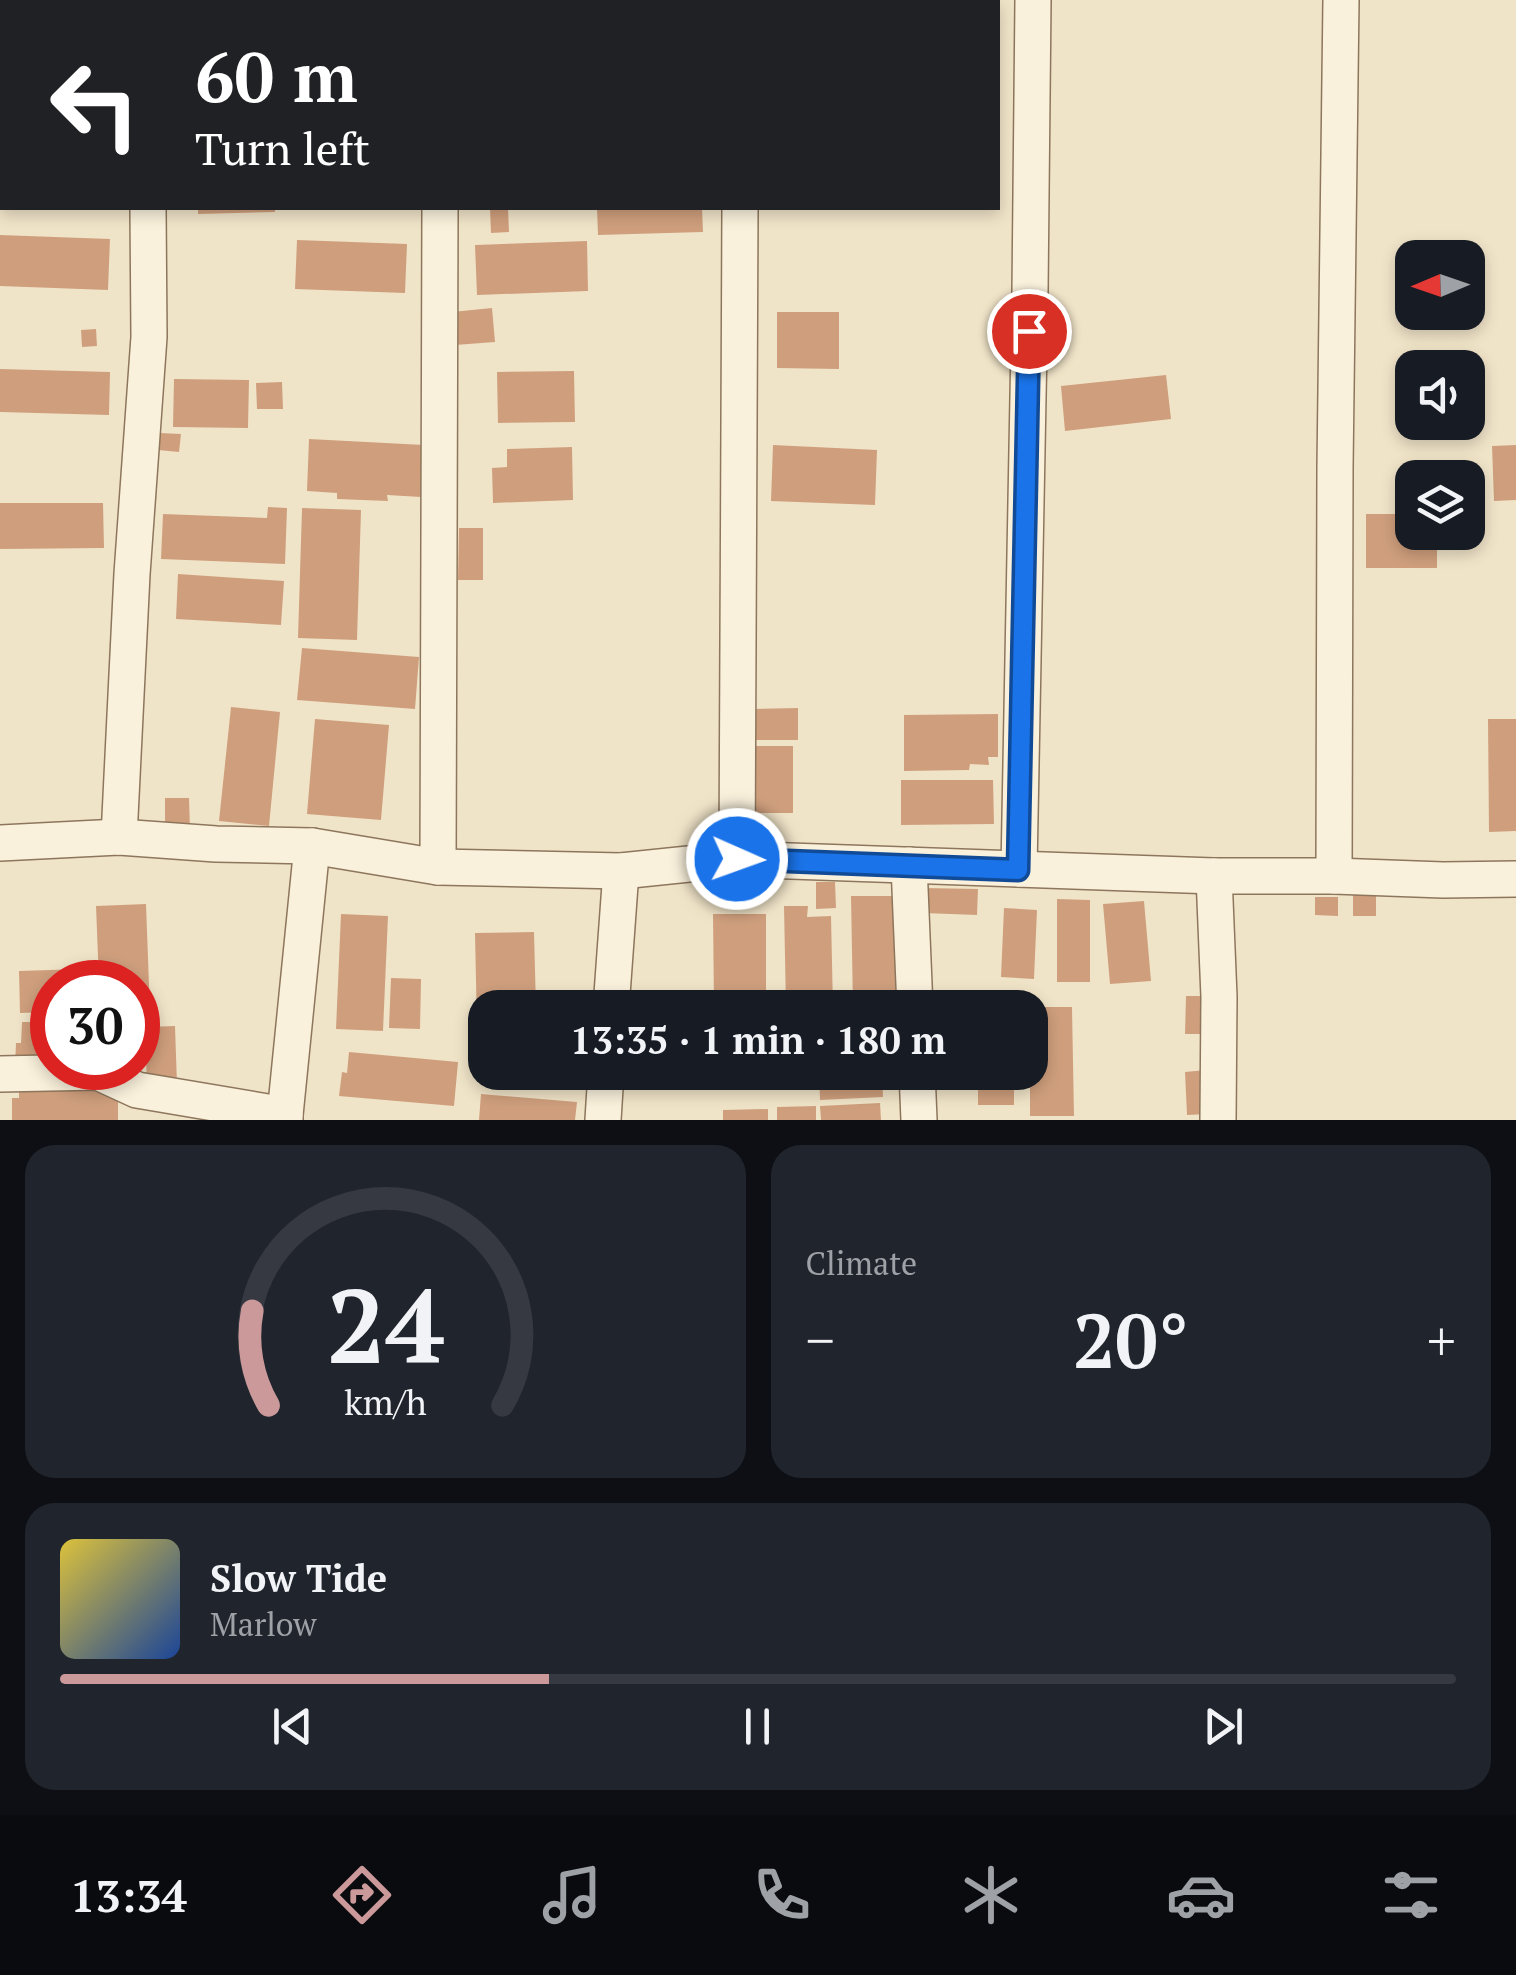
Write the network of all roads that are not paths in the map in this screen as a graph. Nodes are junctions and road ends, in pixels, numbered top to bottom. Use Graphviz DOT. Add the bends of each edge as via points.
graph roads {
  1 [pos="1033,0"];
  2 [pos="1341,0"];
  3 [pos="148,210"];
  4 [pos="440,210"];
  5 [pos="740,210"];
  6 [pos="119,837"];
  7 [pos="0,843"];
  8 [pos="312,846"];
  9 [pos="737,859"];
  10 [pos="909,866"];
  11 [pos="438,867"];
  12 [pos="621,870"];
  13 [pos="1018,870"];
  14 [pos="1214,876"];
  15 [pos="1334,876"];
  16 [pos="1516,879"];
  17 [pos="612,990"];
  18 [pos="913,990"];
  19 [pos="0,1074"];
  20 [pos="605,1090"];
  21 [pos="918,1090"];
  22 [pos="285,1118"];
  23 [pos="603,1120"];
  24 [pos="919,1120"];
  25 [pos="1218,1120"];
  1 -- 13 [label="street"];
  2 -- 15 [label="street"];
  3 -- 6 [label="street" via="149,337"];
  4 -- 11 [label="street"];
  5 -- 9 [label="street"];
  6 -- 7 [label="street"];
  6 -- 8 [label="street"];
  8 -- 11 [label="street"];
  8 -- 22 [label="street"];
  9 -- 10 [label="street"];
  9 -- 12 [label="street"];
  10 -- 13 [label="street"];
  10 -- 18 [label="street"];
  11 -- 12 [label="street"];
  12 -- 17 [label="street"];
  13 -- 14 [label="street"];
  14 -- 15 [label="street"];
  14 -- 25 [label="street"];
  15 -- 16 [label="street"];
  19 -- 22 [label="street" via="98,1072 138,1090"];
  20 -- 23 [label="street"];
  21 -- 24 [label="street"];
}
